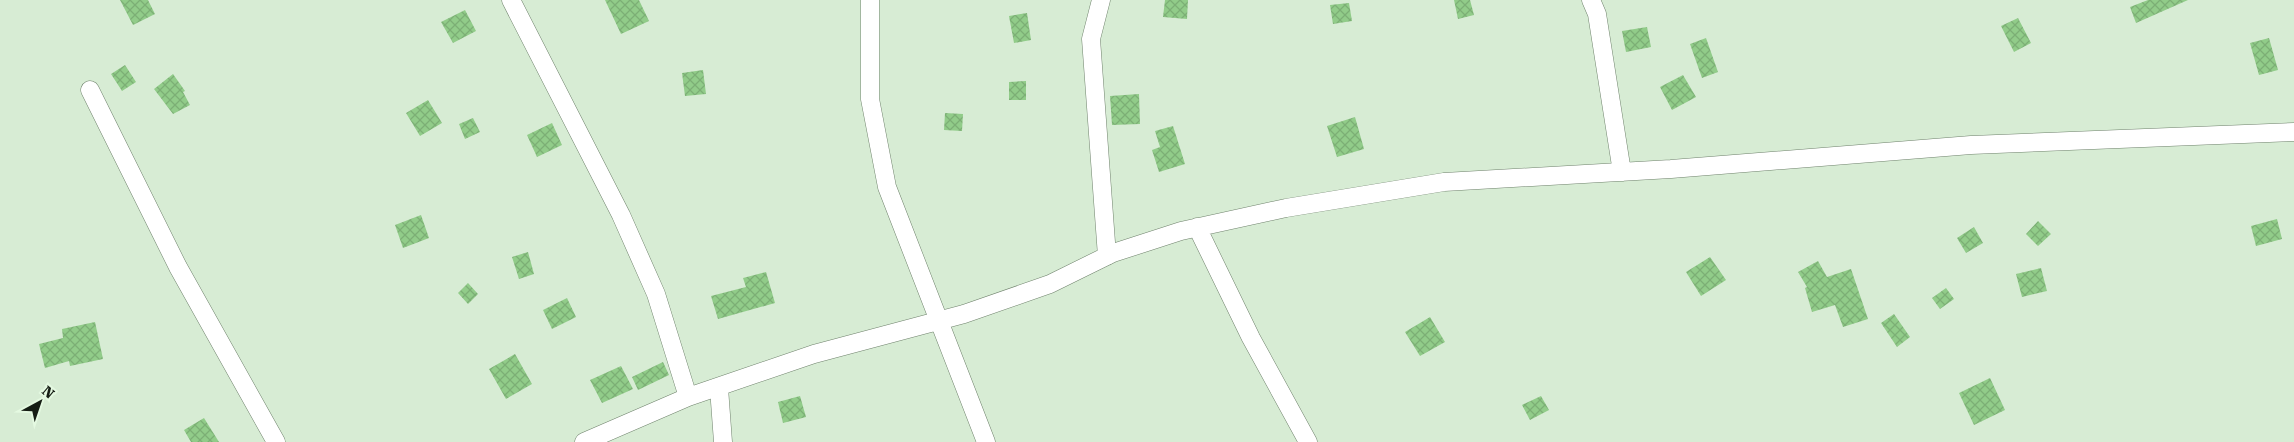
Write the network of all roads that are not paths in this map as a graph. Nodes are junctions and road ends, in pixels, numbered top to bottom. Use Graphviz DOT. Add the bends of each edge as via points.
graph roads {
  1 [pos="511,0"];
  2 [pos="870,0"];
  3 [pos="1101,0"];
  4 [pos="1592,0"];
  5 [pos="90,90"];
  6 [pos="2294,132"];
  7 [pos="1622,172"];
  8 [pos="1197,227"];
  9 [pos="1107,256"];
  10 [pos="937,321"];
  11 [pos="718,388"];
  12 [pos="688,398"];
  13 [pos="276,442"];
  14 [pos="584,442"];
  15 [pos="723,442"];
  16 [pos="986,442"];
  17 [pos="1308,442"];
  1 -- 12 [label="street" via="621,215 656,294"];
  2 -- 10 [label="street" via="870,99 887,187"];
  3 -- 9 [label="street" via="1091,39"];
  4 -- 7 [label="street" via="1597,14"];
  5 -- 13 [label="street" via="178,267"];
  6 -- 7 [label="street" via="1971,145"];
  7 -- 8 [label="street" via="1444,182 1286,208"];
  8 -- 9 [label="street"];
  8 -- 17 [label="street" via="1250,338"];
  9 -- 10 [label="street" via="1050,284"];
  10 -- 11 [label="street" via="814,354"];
  10 -- 16 [label="street"];
  11 -- 12 [label="street"];
  11 -- 15 [label="street"];
  12 -- 14 [label="street"];
}
